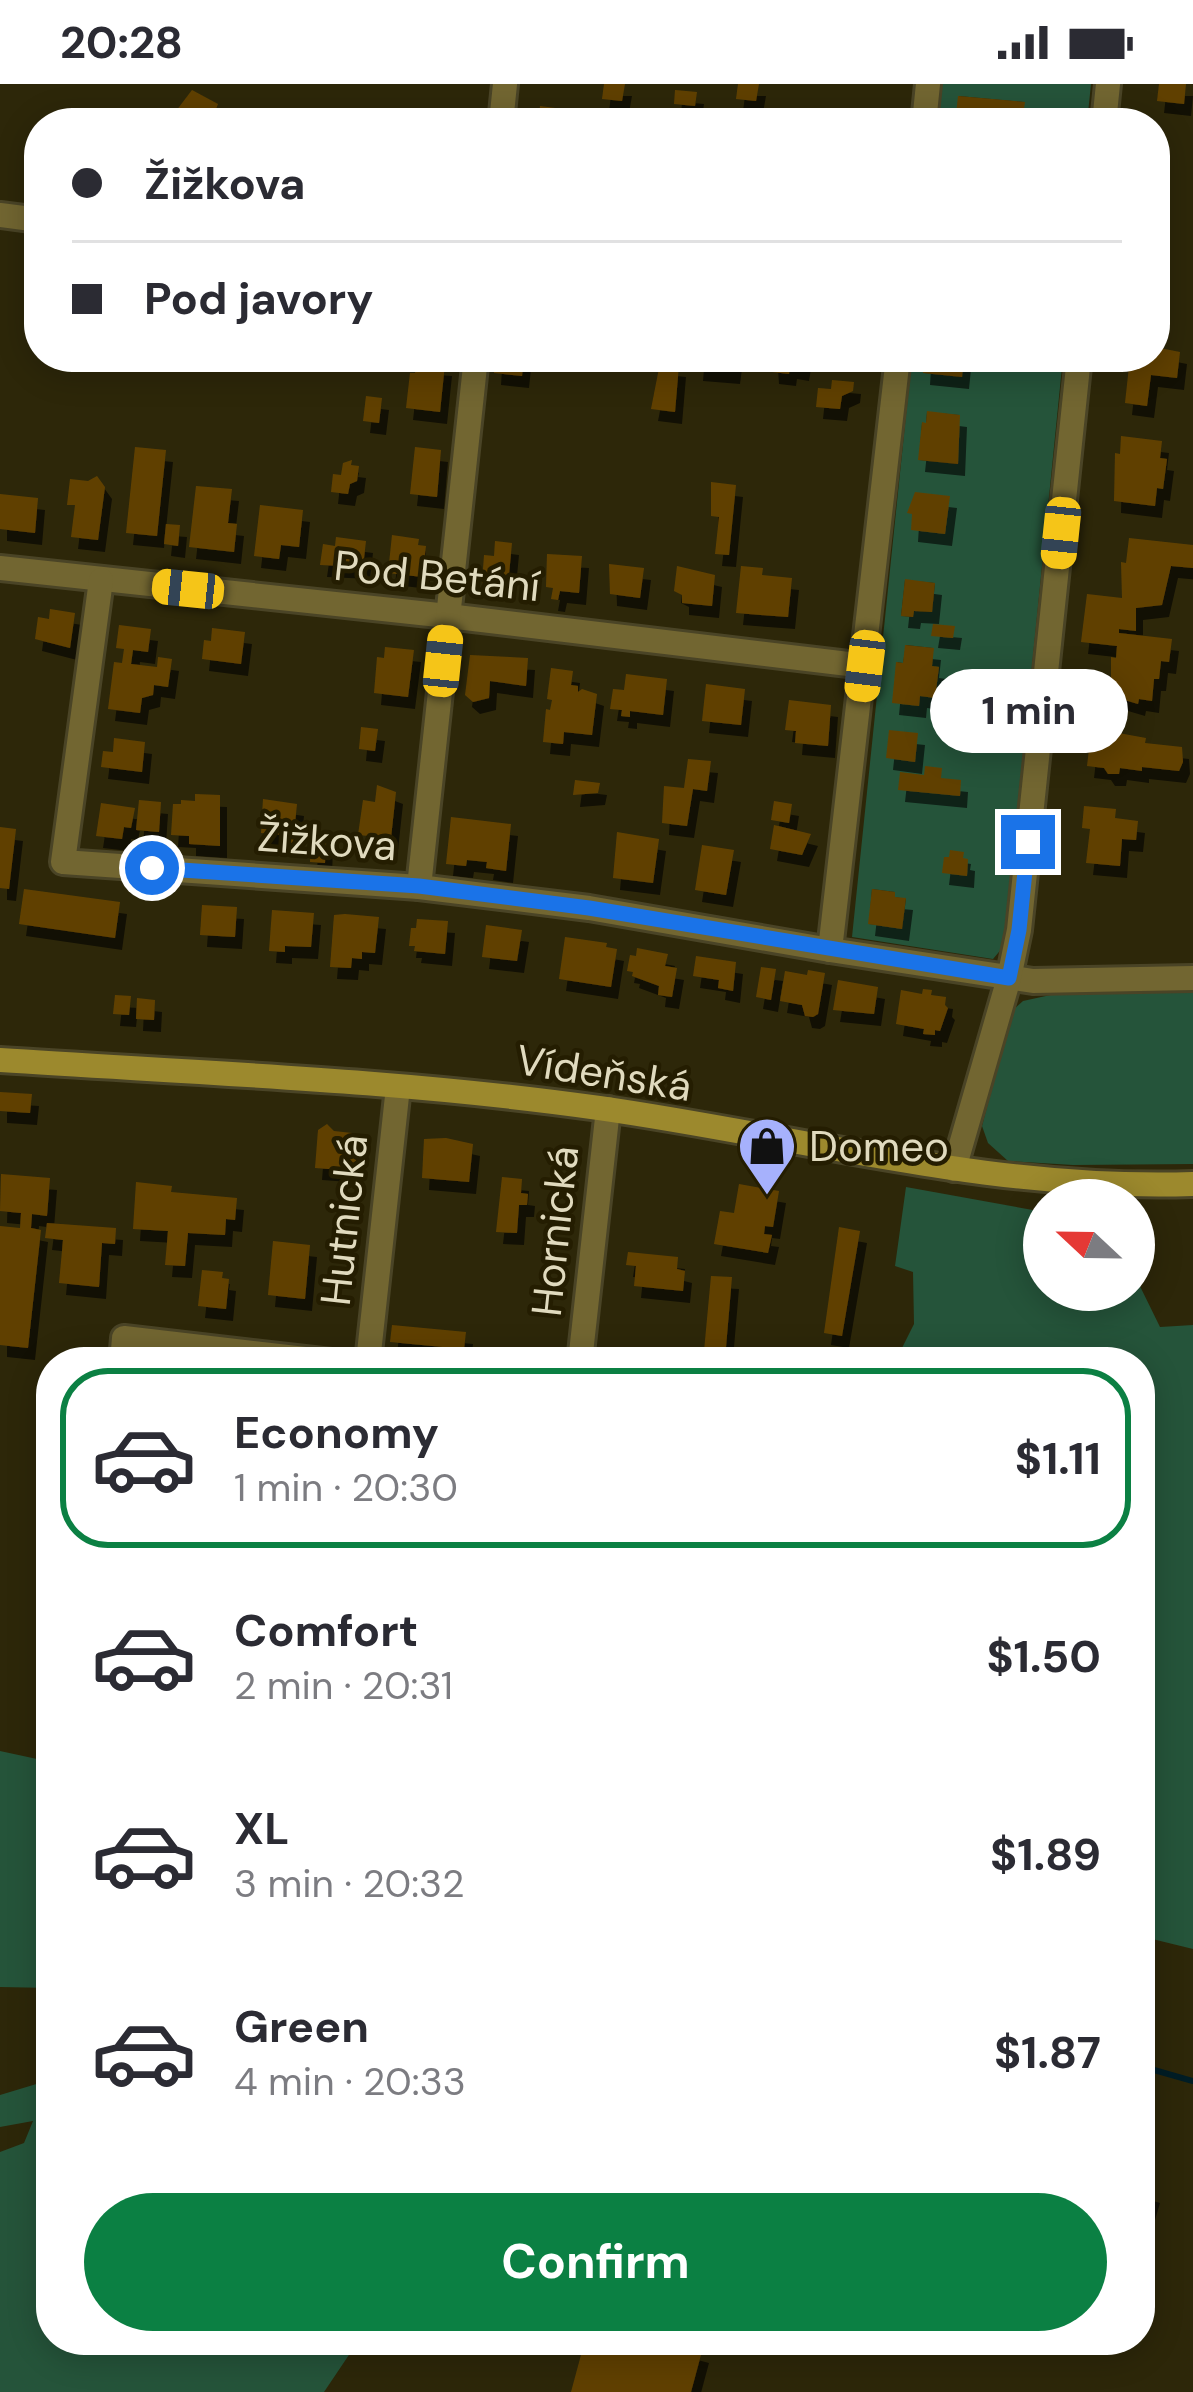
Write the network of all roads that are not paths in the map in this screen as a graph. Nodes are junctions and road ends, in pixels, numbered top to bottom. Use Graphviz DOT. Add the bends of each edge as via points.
graph roads {
  1 [pos="474,372"];
  2 [pos="896,372"];
  3 [pos="1077,372"];
  4 [pos="0,568"];
  5 [pos="101,580"];
  6 [pos="448,616"];
  7 [pos="865,666"];
  8 [pos="419,886"];
  9 [pos="830,950"];
  10 [pos="1009,978"];
  11 [pos="1193,978"];
  12 [pos="0,1060"];
  13 [pos="398,1088"];
  14 [pos="608,1109"];
  15 [pos="954,1169"];
  16 [pos="1193,1184"];
  17 [pos="370,1347"];
  18 [pos="582,1347"];
  1 -- 6 [label="street"];
  2 -- 7 [label="street"];
  3 -- 10 [label="street"];
  4 -- 5 [label="street, Pod Betání"];
  5 -- 6 [label="street, Pod Betání"];
  5 -- 8 [label="street, Žižkova" via="63,862"];
  6 -- 7 [label="street, Pod Betání"];
  6 -- 8 [label="street"];
  7 -- 9 [label="street"];
  8 -- 9 [label="street, Žižkova"];
  9 -- 10 [label="street, Žižkova"];
  10 -- 11 [label="street, Žižkova"];
  10 -- 15 [label="street"];
  12 -- 13 [label="main road, Vídeňská"];
  13 -- 14 [label="main road, Vídeňská"];
  13 -- 17 [label="street, Hutnická"];
  14 -- 15 [label="main road, Vídeňská"];
  14 -- 18 [label="street, Hornická"];
  15 -- 16 [label="main road, Vídeňská" via="1118,1186"];
}
